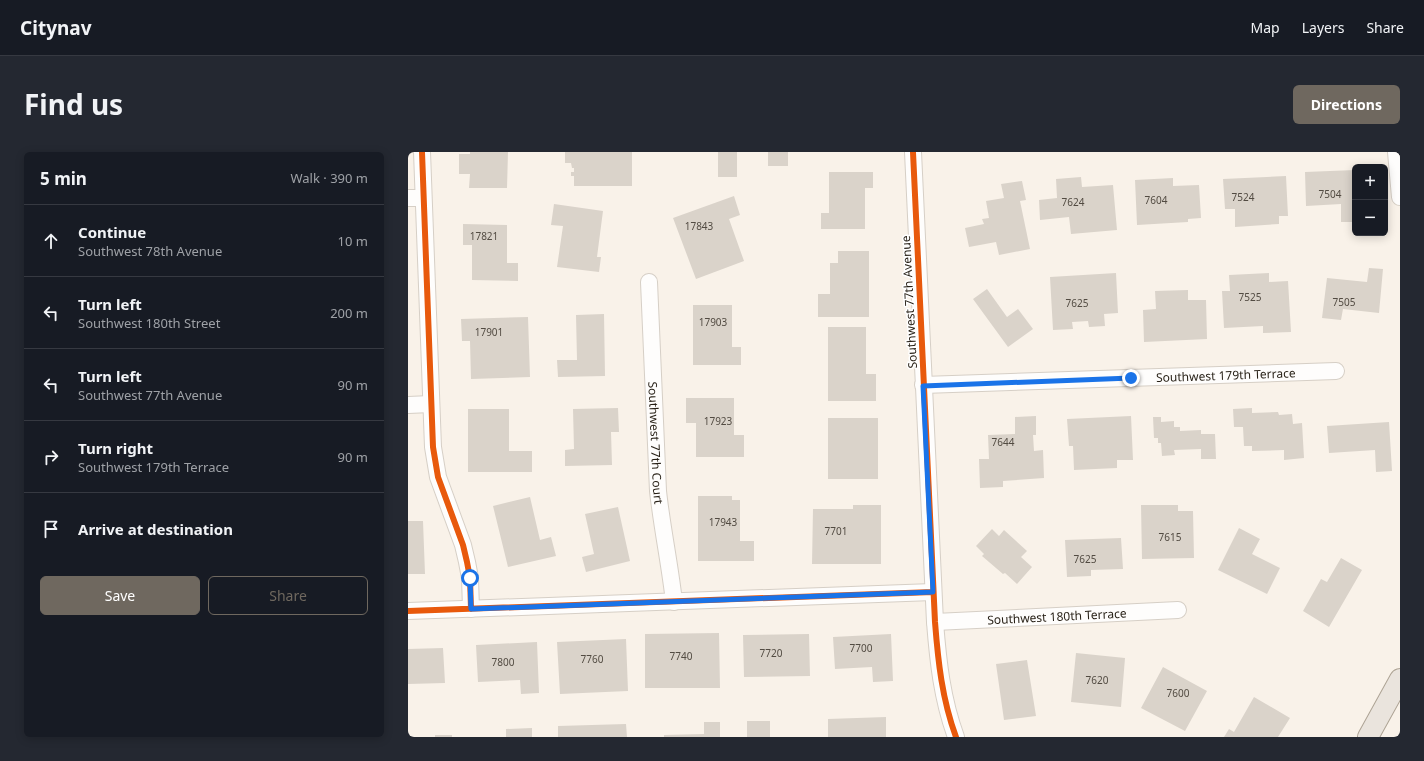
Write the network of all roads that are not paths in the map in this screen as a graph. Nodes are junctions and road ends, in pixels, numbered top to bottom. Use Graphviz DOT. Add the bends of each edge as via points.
graph roads {
  1 [pos="422,152"];
  2 [pos="913,152"];
  3 [pos="1396,152"];
  4 [pos="415,198"];
  5 [pos="1400,198"];
  6 [pos="649,282"];
  7 [pos="1336,371"];
  8 [pos="923,386"];
  9 [pos="431,404"];
  10 [pos="408,405"];
  11 [pos="933,592"];
  12 [pos="674,602"];
  13 [pos="471,609"];
  14 [pos="1178,610"];
  15 [pos="408,611"];
  16 [pos="935,622"];
  17 [pos="1400,679"];
  18 [pos="956,737"];
  19 [pos="1368,737"];
  1 -- 4 [label="street"];
  2 -- 8 [label="street, Southwest 77th Avenue"];
  3 -- 5 [label="street"];
  4 -- 9 [label="street"];
  6 -- 12 [label="street, Southwest 77th Court" via="658,491"];
  7 -- 8 [label="street, Southwest 179th Terrace"];
  8 -- 11 [label="street, Southwest 77th Avenue"];
  9 -- 10 [label="street"];
  9 -- 13 [label="street" via="435,464 467,562"];
  11 -- 12 [label="street"];
  11 -- 16 [label="street, Southwest 77th Avenue"];
  12 -- 13 [label="street"];
  13 -- 15 [label="street"];
  14 -- 16 [label="street, Southwest 180th Terrace"];
  16 -- 18 [label="street, Southwest 77th Avenue" via="942,690"];
  17 -- 19 [label="main road"];
}
